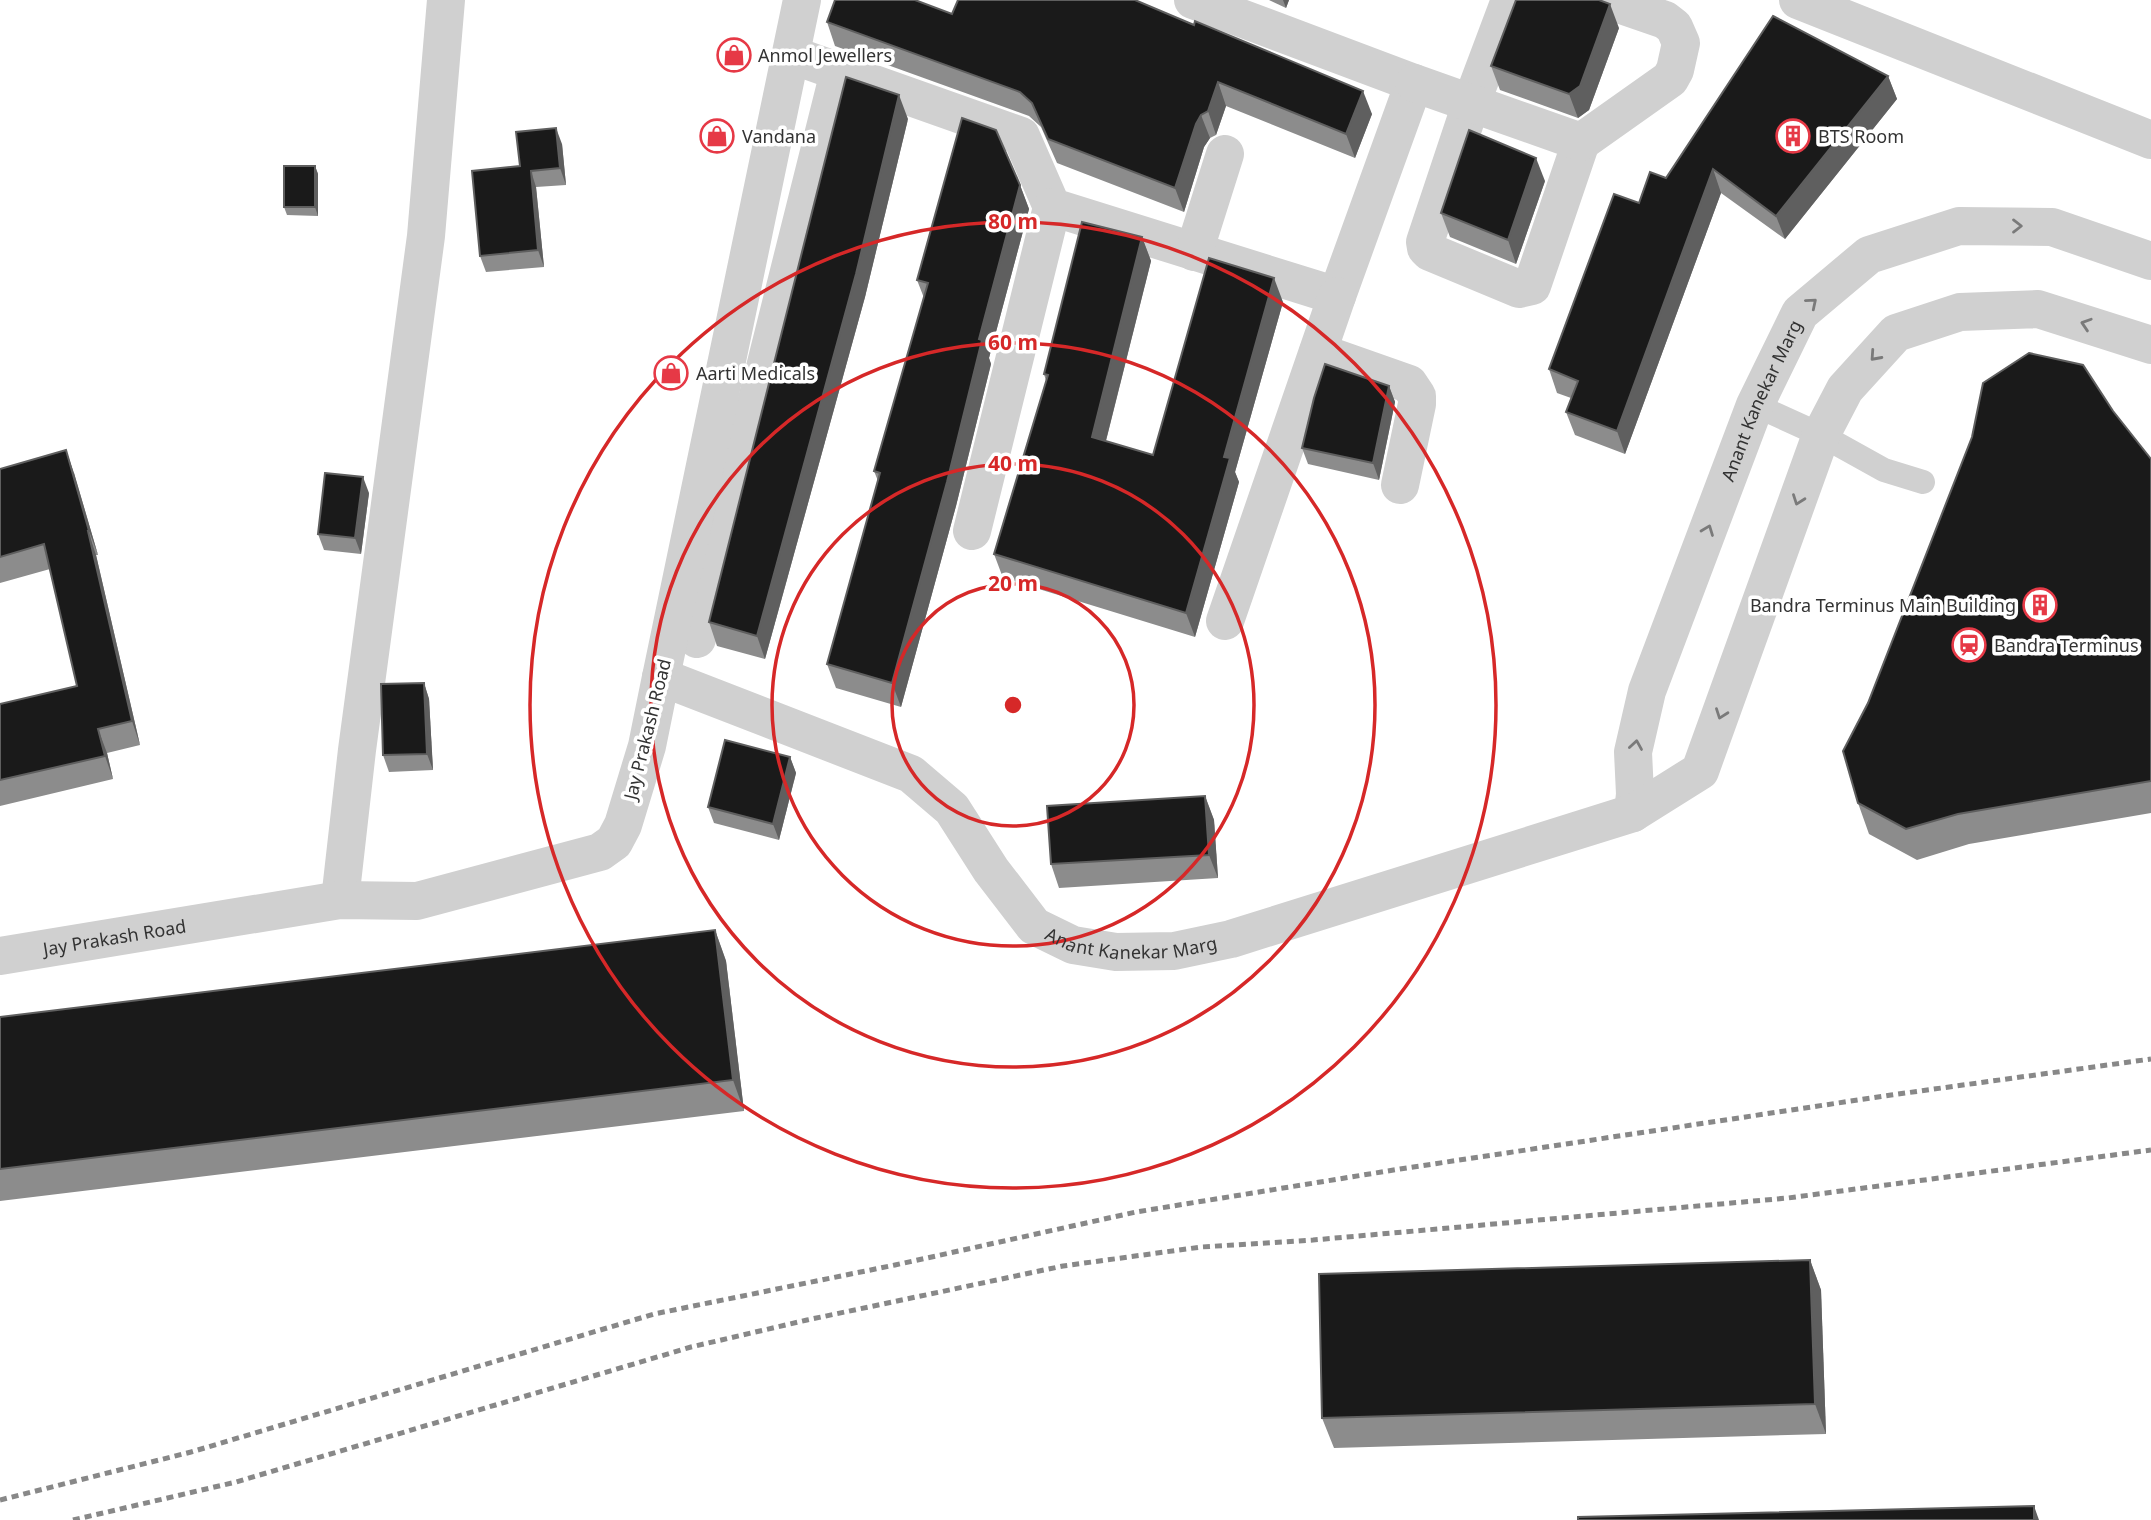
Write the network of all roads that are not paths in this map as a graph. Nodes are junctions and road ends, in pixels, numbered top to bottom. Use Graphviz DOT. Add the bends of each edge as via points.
graph roads {
  1 [pos="446,0"];
  2 [pos="802,0"];
  3 [pos="1194,0"];
  4 [pos="1510,0"];
  5 [pos="1607,0"];
  6 [pos="1798,0"];
  7 [pos="792,55"];
  8 [pos="839,72"];
  9 [pos="1414,83"];
  10 [pos="1471,104"];
  11 [pos="2151,140"];
  12 [pos="1581,142"];
  13 [pos="1225,154"];
  14 [pos="1052,207"];
  15 [pos="1194,252"];
  16 [pos="2151,261"];
  17 [pos="1337,296"];
  18 [pos="2151,345"];
  19 [pos="1318,352"];
  20 [pos="1755,405"];
  21 [pos="1821,435"];
  22 [pos="1923,482"];
  23 [pos="1400,485"];
  24 [pos="972,531"];
  25 [pos="1225,621"];
  26 [pos="697,639"];
  27 [pos="661,677"];
  28 [pos="1633,813"];
  29 [pos="340,900"];
  30 [pos="0,956"];
  1 -- 29 [label="street" via="426,236"];
  2 -- 7 [label="street, Jay Prakash Road"];
  3 -- 9 [label="street"];
  4 -- 10 [label="street"];
  5 -- 12 [label="street" via="1665,20 1674,26 1681,43 1670,79"];
  6 -- 11 [label="street"];
  7 -- 8 [label="street"];
  7 -- 27 [label="street, Jay Prakash Road"];
  8 -- 14 [label="street" via="1021,136"];
  8 -- 26 [label="street"];
  9 -- 10 [label="street"];
  9 -- 17 [label="street"];
  10 -- 12 [label="street"];
  10 -- 12 [label="street" via="1425,245 1430,252 1519,289 1532,286"];
  13 -- 15 [label="street"];
  14 -- 15 [label="street"];
  14 -- 24 [label="street"];
  15 -- 17 [label="street"];
  20 -- 16 [label="street, Anant Kanekar Marg, one-way" via="1800,313 1869,256 1959,226 2052,226"];
  17 -- 19 [label="street"];
  18 -- 21 [label="street, Anant Kanekar Marg, one-way" via="2038,309 1960,312 1896,333 1845,389"];
  19 -- 23 [label="street" via="1414,389 1417,404"];
  19 -- 25 [label="street"];
  20 -- 21 [label="lane"];
  28 -- 20 [label="street, Anant Kanekar Marg, one-way" via="1633,752 1647,691"];
  21 -- 22 [label="lane" via="1884,470"];
  21 -- 28 [label="street, Anant Kanekar Marg, one-way" via="1700,771"];
  27 -- 28 [label="street, Anant Kanekar Marg" via="912,774 951,809 1034,926 1073,945 1116,952 1174,951 1231,939"];
  27 -- 29 [label="street, Jay Prakash Road" via="647,746 623,825 614,842 600,852 417,901"];
  29 -- 30 [label="street, Jay Prakash Road"];
}
